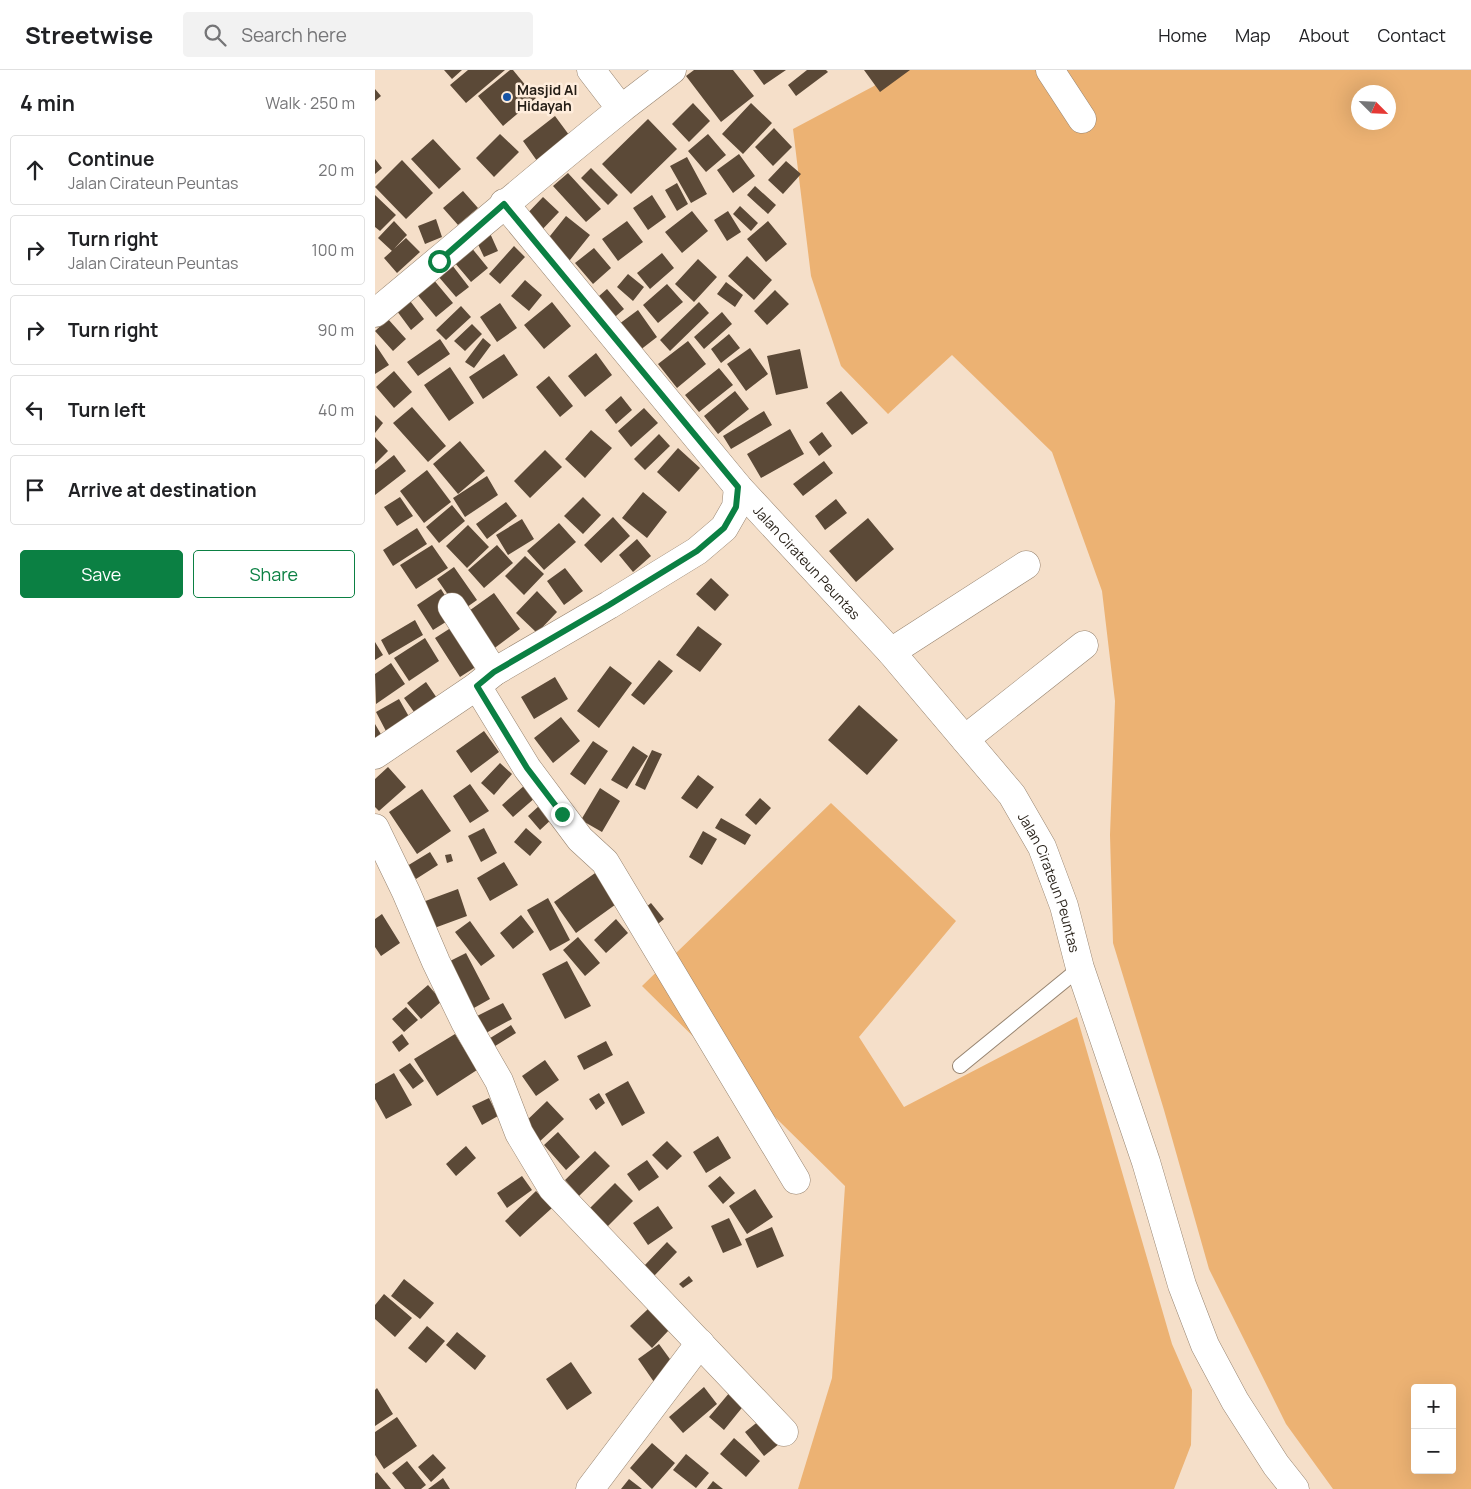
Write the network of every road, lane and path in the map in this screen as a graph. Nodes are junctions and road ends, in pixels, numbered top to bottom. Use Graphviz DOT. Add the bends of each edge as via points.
graph roads {
  1 [pos="591,70"];
  2 [pos="671,70"];
  3 [pos="1050,70"];
  4 [pos="621,109"];
  5 [pos="1082,119"];
  6 [pos="504,204"];
  7 [pos="375,313"];
  8 [pos="738,487"];
  9 [pos="1026,565"];
  10 [pos="452,607"];
  11 [pos="1084,645"];
  12 [pos="891,652"];
  13 [pos="485,679"];
  14 [pos="965,739"];
  15 [pos="375,755"];
  16 [pos="375,828"];
  17 [pos="1080,968"];
  18 [pos="960,1066"];
  19 [pos="796,1180"];
  20 [pos="700,1343"];
  21 [pos="784,1432"];
  22 [pos="590,1489"];
  23 [pos="1295,1489"];
  1 -- 4 [label="street"];
  2 -- 4 [label="street"];
  3 -- 5 [label="street"];
  4 -- 6 [label="street"];
  6 -- 7 [label="street"];
  6 -- 8 [label="street, Jalan Cirateun Peuntas"];
  8 -- 12 [label="street, Jalan Cirateun Peuntas"];
  8 -- 13 [label="street" via="736,507 724,528 697,551"];
  9 -- 12 [label="street"];
  10 -- 13 [label="street"];
  11 -- 14 [label="street"];
  12 -- 14 [label="street, Jalan Cirateun Peuntas"];
  13 -- 15 [label="street"];
  13 -- 19 [label="street" via="527,768 580,839 605,862"];
  14 -- 17 [label="street, Jalan Cirateun Peuntas" via="1011,795 1042,847 1064,906"];
  16 -- 20 [label="street" via="461,1013 499,1081 519,1133 551,1188"];
  17 -- 18 [label="lane"];
  17 -- 23 [label="street, Jalan Cirateun Peuntas" via="1146,1162 1182,1285 1205,1345 1235,1401 1275,1465"];
  20 -- 21 [label="street"];
  20 -- 22 [label="street"];
}
